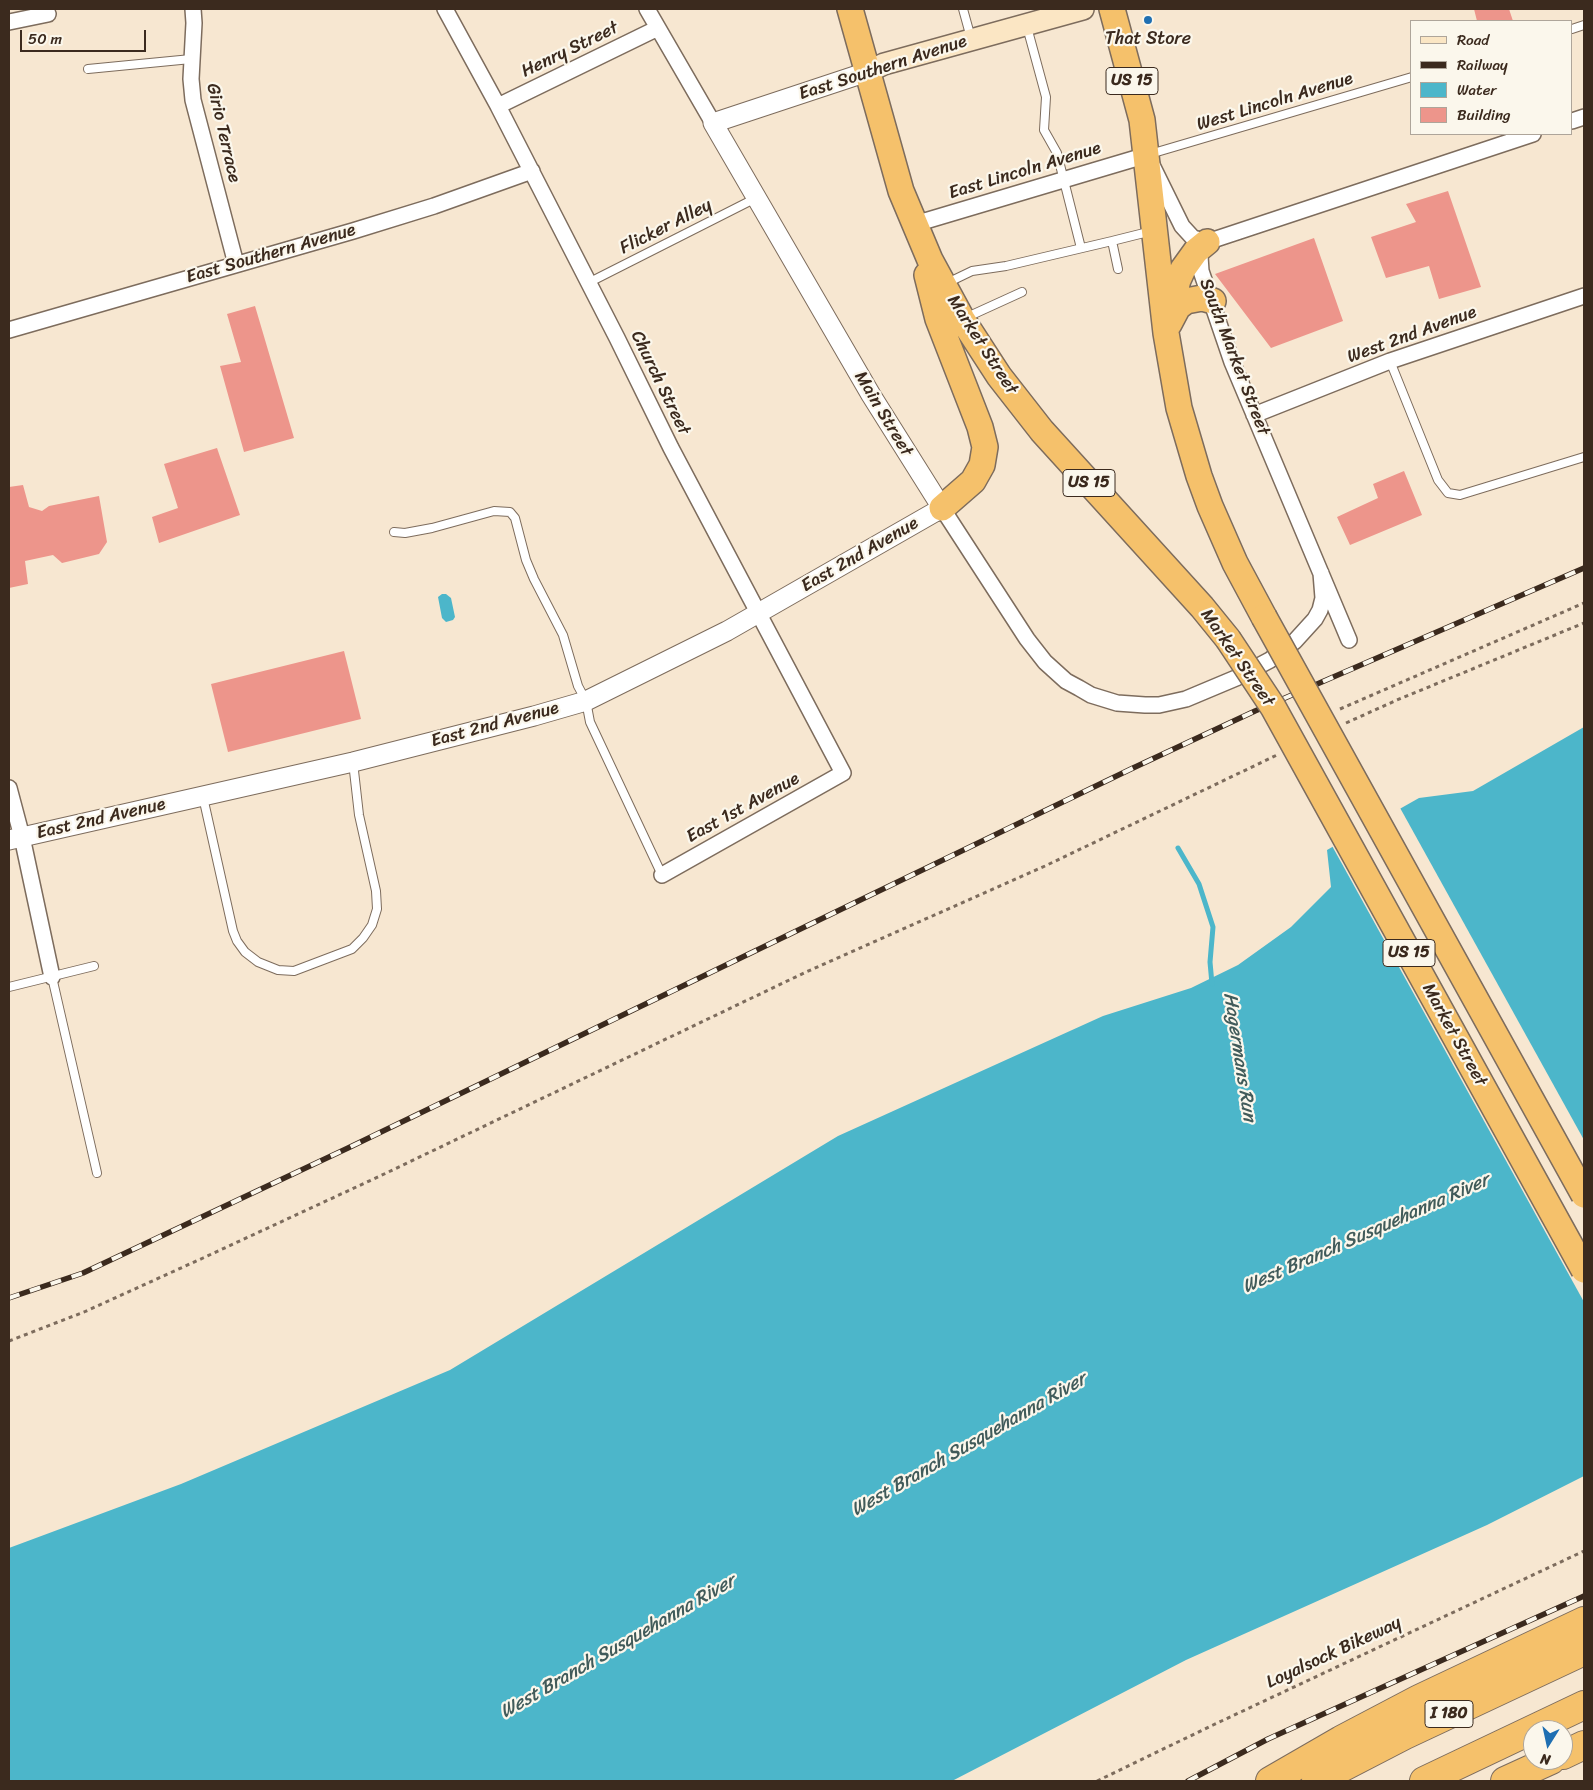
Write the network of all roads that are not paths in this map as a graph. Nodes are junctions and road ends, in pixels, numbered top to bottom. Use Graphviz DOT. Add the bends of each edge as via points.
graph roads {
  1 [pos="193,9"];
  2 [pos="445,9"];
  3 [pos="648,9"];
  4 [pos="850,9"];
  5 [pos="963,9"];
  6 [pos="1083,9"];
  7 [pos="1112,9"];
  8 [pos="48,14"];
  9 [pos="9,22"];
  10 [pos="1026,25"];
  11 [pos="658,28"];
  12 [pos="971,40"];
  13 [pos="192,59"];
  14 [pos="88,69"];
  15 [pos="867,72"];
  16 [pos="1410,78"];
  17 [pos="498,106"];
  18 [pos="713,122"];
  19 [pos="1530,135"];
  20 [pos="1146,155"];
  21 [pos="532,171"];
  22 [pos="1064,179"];
  23 [pos="756,198"];
  24 [pos="915,224"];
  25 [pos="1154,230"];
  26 [pos="1112,241"];
  27 [pos="1207,242"];
  28 [pos="1082,248"];
  29 [pos="236,264"];
  30 [pos="1118,269"];
  31 [pos="588,283"];
  32 [pos="943,285"];
  33 [pos="1022,292"];
  34 [pos="1584,296"];
  35 [pos="1213,301"];
  36 [pos="962,319"];
  37 [pos="9,330"];
  38 [pos="1166,333"];
  39 [pos="1390,361"];
  40 [pos="1254,415"];
  41 [pos="1584,457"];
  42 [pos="942,508"];
  43 [pos="394,532"];
  44 [pos="1321,573"];
  45 [pos="758,612"];
  46 [pos="1350,640"];
  47 [pos="1203,693"];
  48 [pos="586,701"];
  49 [pos="352,762"];
  50 [pos="843,773"];
  51 [pos="9,788"];
  52 [pos="202,795"];
  53 [pos="15,838"];
  54 [pos="662,875"];
  55 [pos="94,966"];
  56 [pos="52,976"];
  57 [pos="9,987"];
  58 [pos="97,1173"];
  59 [pos="1584,1196"];
  60 [pos="1584,1270"];
  61 [pos="1584,1621"];
  62 [pos="1584,1651"];
  63 [pos="1584,1705"];
  64 [pos="1529,1770"];
  65 [pos="1270,1781"];
  66 [pos="1316,1781"];
  67 [pos="1424,1781"];
  68 [pos="1504,1781"];
  1 -- 13 [label="street, Girio Terrace"];
  2 -- 17 [label="street, Church Street"];
  3 -- 11 [label="street, Main Street"];
  4 -- 15 [label="highway, US 15"];
  5 -- 12 [label="lane"];
  6 -- 10 [label="main road, East Southern Avenue"];
  7 -- 20 [label="highway, US 15" via="1134,85"];
  8 -- 9 [label="street"];
  10 -- 12 [label="main road, East Southern Avenue"];
  10 -- 22 [label="lane" via="1046,97 1044,130 1057,153"];
  11 -- 17 [label="street, Henry Street"];
  11 -- 18 [label="street, Main Street"];
  12 -- 15 [label="main road, East Southern Avenue" via="884,64"];
  13 -- 14 [label="lane"];
  13 -- 29 [label="street, Girio Terrace" via="193,100"];
  15 -- 18 [label="street, East Southern Avenue"];
  15 -- 24 [label="highway, Market Street / US 15" via="901,191"];
  16 -- 20 [label="lane, West Lincoln Avenue"];
  17 -- 21 [label="street, Church Street"];
  18 -- 23 [label="street, Main Street"];
  19 -- 27 [label="street"];
  20 -- 22 [label="street, East Lincoln Avenue"];
  20 -- 25 [label="highway, Market Street / US 15"];
  20 -- 27 [label="street" via="1182,226 1193,238"];
  21 -- 29 [label="street, East Southern Avenue" via="434,206"];
  21 -- 31 [label="street, Church Street"];
  22 -- 24 [label="street, East Lincoln Avenue"];
  22 -- 28 [label="lane"];
  23 -- 31 [label="lane, Flicker Alley"];
  23 -- 42 [label="street, Main Street" via="871,395"];
  24 -- 32 [label="highway, Market Street / US 15"];
  24 -- 42 [label="highway" via="938,319 985,447 982,465 973,481"];
  25 -- 26 [label="lane"];
  25 -- 38 [label="highway, Market Street / US 15"];
  26 -- 28 [label="lane"];
  26 -- 30 [label="lane"];
  27 -- 35 [label="street, South Market Street" via="1202,249 1200,263"];
  27 -- 38 [label="highway" via="1190,259 1178,280"];
  28 -- 32 [label="lane" via="972,272"];
  29 -- 37 [label="street, East Southern Avenue"];
  31 -- 45 [label="street, Church Street"];
  32 -- 36 [label="highway, Market Street / US 15"];
  33 -- 36 [label="lane"];
  34 -- 39 [label="street, West 2nd Avenue"];
  35 -- 38 [label="highway" via="1202,298 1186,301 1172,316"];
  35 -- 40 [label="street, South Market Street" via="1232,362"];
  36 -- 60 [label="highway, Market Street / US 15, bridge" via="999,376 1042,431 1202,607 1273,706"];
  38 -- 59 [label="highway, Market Street / US 15, bridge" via="1179,408 1199,476 1235,564"];
  39 -- 40 [label="street, West 2nd Avenue"];
  39 -- 41 [label="lane" via="1434,472 1448,493 1460,495"];
  40 -- 44 [label="street, South Market Street"];
  42 -- 45 [label="street, East 2nd Avenue"];
  42 -- 47 [label="street, Main Street" via="1035,651 1066,681 1091,695 1117,703 1159,705"];
  43 -- 48 [label="lane" via="432,528 494,511 510,512 515,518 534,579 563,635 578,686"];
  44 -- 46 [label="street, South Market Street"];
  44 -- 47 [label="street, South Market Street" via="1320,610 1295,641 1256,668"];
  45 -- 48 [label="street, East 2nd Avenue" via="727,631"];
  45 -- 50 [label="street, Church Street"];
  48 -- 49 [label="street, East 2nd Avenue"];
  48 -- 54 [label="lane" via="590,722"];
  49 -- 52 [label="street, East 2nd Avenue"];
  49 -- 52 [label="lane" via="377,909 372,925 352,949 294,971 278,970 258,962 237,941"];
  50 -- 54 [label="street, East 1st Avenue"];
  51 -- 53 [label="street"];
  52 -- 53 [label="street, East 2nd Avenue"];
  53 -- 56 [label="street"];
  55 -- 56 [label="lane"];
  56 -- 57 [label="lane"];
  56 -- 58 [label="lane"];
  61 -- 65 [label="highway" via="1419,1698"];
  62 -- 66 [label="highway, I 180" via="1405,1735"];
  63 -- 67 [label="highway"];
  64 -- 68 [label="highway"];
}
